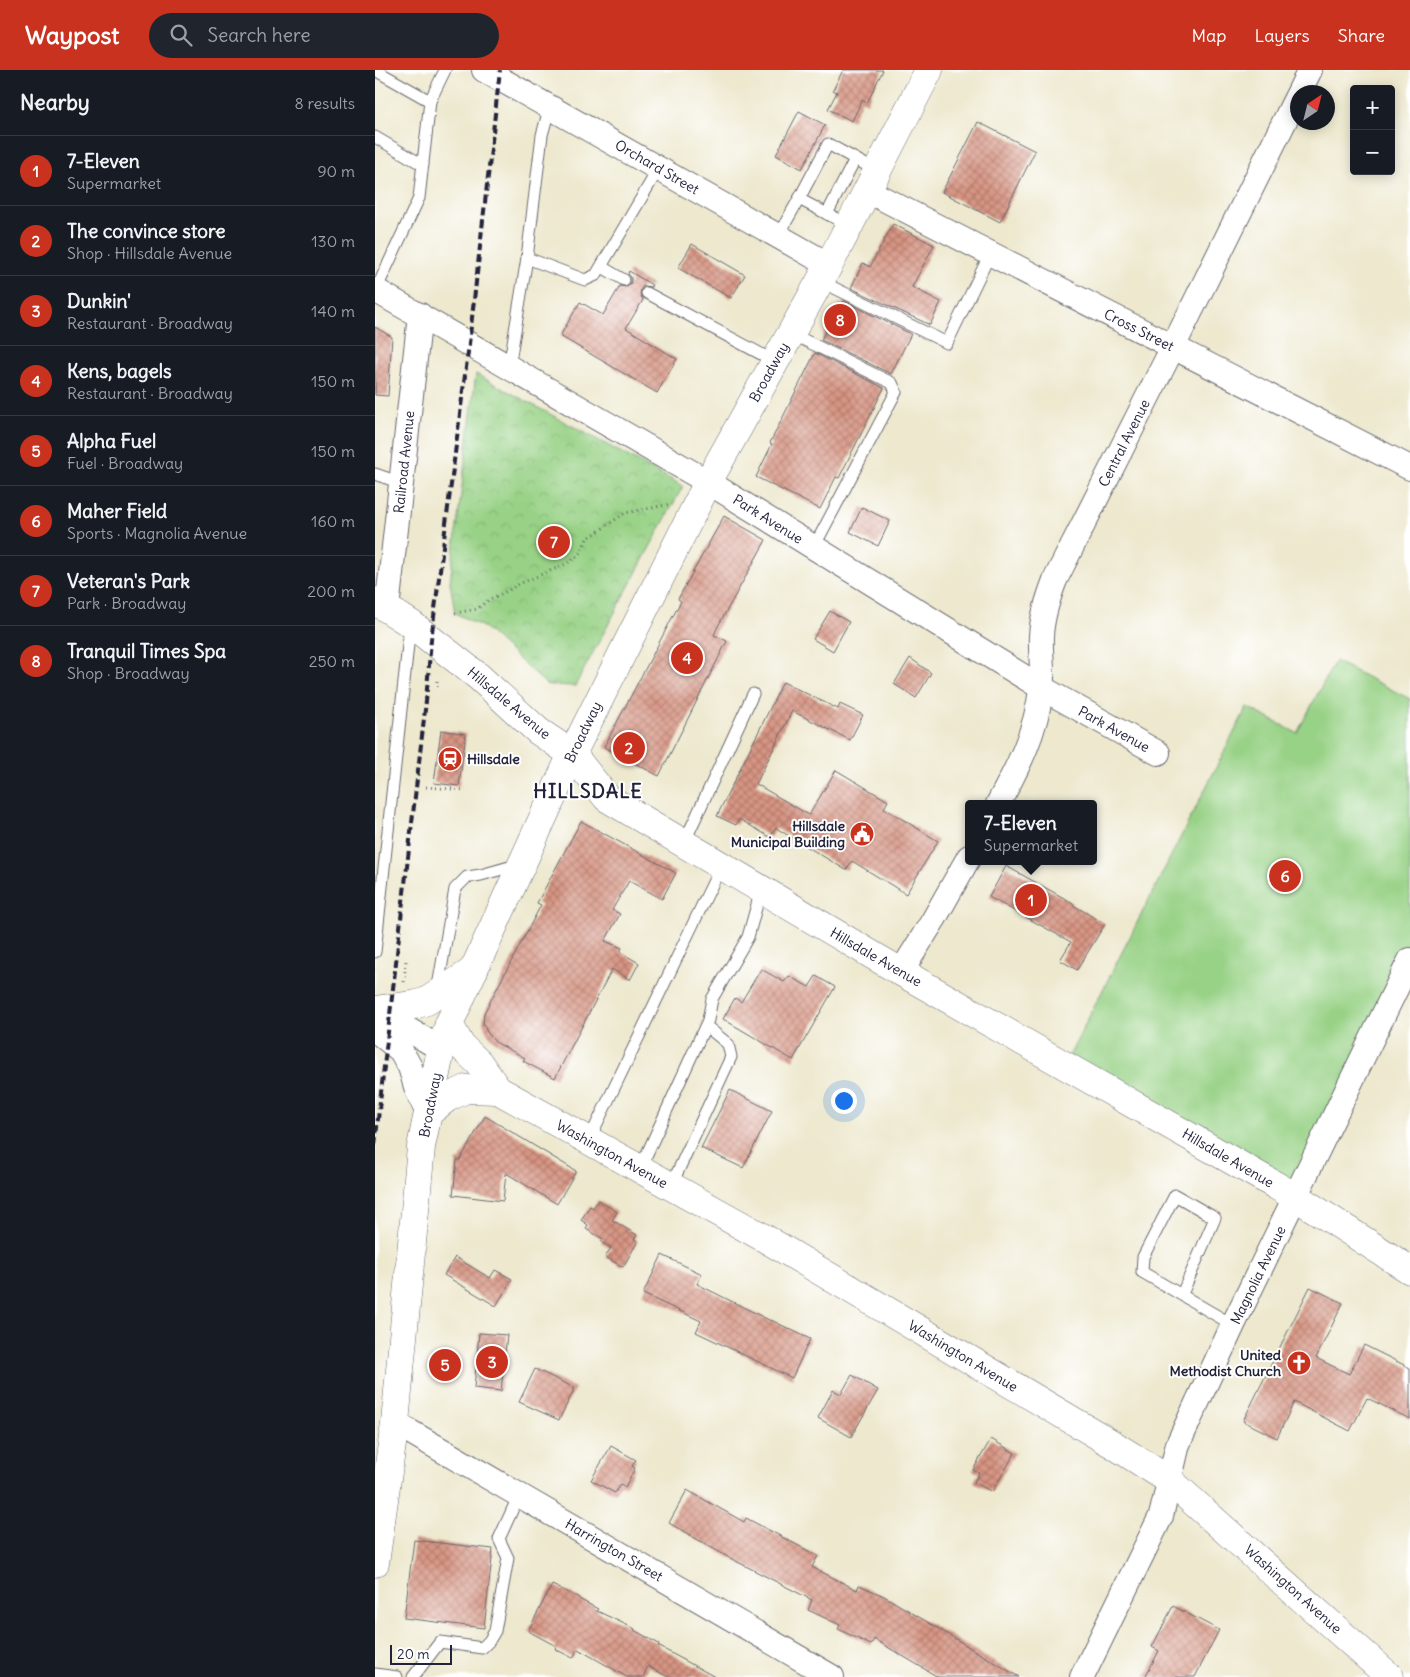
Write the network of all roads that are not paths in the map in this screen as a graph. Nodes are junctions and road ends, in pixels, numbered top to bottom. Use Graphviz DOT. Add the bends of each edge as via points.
graph roads {
  1 [pos="375,70"];
  2 [pos="445,70"];
  3 [pos="484,70"];
  4 [pos="929,70"];
  5 [pos="1310,70"];
  6 [pos="1302,85"];
  7 [pos="430,101"];
  8 [pos="550,106"];
  9 [pos="1290,110"];
  10 [pos="375,137"];
  11 [pos="423,165"];
  12 [pos="659,168"];
  13 [pos="867,174"];
  14 [pos="799,198"];
  15 [pos="838,220"];
  16 [pos="778,236"];
  17 [pos="990,254"];
  18 [pos="527,258"];
  19 [pos="601,267"];
  20 [pos="824,272"];
  21 [pos="624,280"];
  22 [pos="375,290"];
  23 [pos="647,293"];
  24 [pos="420,315"];
  25 [pos="790,333"];
  26 [pos="1173,347"];
  27 [pos="774,362"];
  28 [pos="509,367"];
  29 [pos="1410,468"];
  30 [pos="375,474"];
  31 [pos="401,483"];
  32 [pos="703,493"];
  33 [pos="814,547"];
  34 [pos="381,605"];
  35 [pos="411,624"];
  36 [pos="1042,688"];
  37 [pos="753,694"];
  38 [pos="1158,753"];
  39 [pos="572,754"];
  40 [pos="1000,800"];
  41 [pos="684,843"];
  42 [pos="522,863"];
  43 [pos="965,864"];
  44 [pos="721,866"];
  45 [pos="761,890"];
  46 [pos="375,952"];
  47 [pos="1410,960"];
  48 [pos="474,970"];
  49 [pos="901,972"];
  50 [pos="1402,988"];
  51 [pos="436,995"];
  52 [pos="375,1016"];
  53 [pos="706,1026"];
  54 [pos="445,1036"];
  55 [pos="498,1090"];
  56 [pos="428,1113"];
  57 [pos="589,1140"];
  58 [pos="640,1169"];
  59 [pos="671,1186"];
  60 [pos="1296,1198"];
  61 [pos="1410,1270"];
  62 [pos="1181,1294"];
  63 [pos="1233,1325"];
  64 [pos="395,1423"];
  65 [pos="1169,1480"];
  66 [pos="519,1495"];
  67 [pos="375,1563"];
  68 [pos="375,1674"];
  69 [pos="397,1677"];
  70 [pos="413,1677"];
  71 [pos="832,1677"];
  72 [pos="1082,1677"];
  73 [pos="1390,1677"];
  1 -- 7 [label="lane"];
  2 -- 7 [label="lane"];
  3 -- 8 [label="street, Orchard Street"];
  4 -- 13 [label="street, Broadway"];
  5 -- 6 [label="street, Central Avenue"];
  7 -- 11 [label="lane"];
  8 -- 12 [label="street, Orchard Street"];
  8 -- 18 [label="lane" via="542,135"];
  9 -- 26 [label="street, Central Avenue"];
  10 -- 11 [label="lane"];
  11 -- 22 [label="lane" via="419,198"];
  12 -- 16 [label="street, Orchard Street"];
  12 -- 19 [label="lane"];
  13 -- 14 [label="lane" via="827,144"];
  13 -- 15 [label="street, Broadway"];
  13 -- 17 [label="street, Cross Street"];
  14 -- 15 [label="lane"];
  14 -- 16 [label="lane"];
  15 -- 20 [label="street, Broadway"];
  16 -- 20 [label="street, Orchard Street"];
  17 -- 20 [label="lane" via="947,343"];
  17 -- 26 [label="street, Cross Street"];
  18 -- 19 [label="lane" via="585,280 596,275"];
  18 -- 28 [label="lane"];
  19 -- 21 [label="lane"];
  20 -- 25 [label="street, Broadway"];
  22 -- 24 [label="street, Park Avenue"];
  23 -- 27 [label="lane"];
  24 -- 28 [label="street, Park Avenue"];
  24 -- 31 [label="street, Railroad Avenue"];
  25 -- 27 [label="street, Broadway"];
  25 -- 33 [label="lane" via="892,383 896,392"];
  26 -- 29 [label="street, Cross Street"];
  26 -- 36 [label="street, Central Avenue" via="1055,580 1045,606 1041,634"];
  27 -- 32 [label="street, Broadway"];
  28 -- 32 [label="street, Park Avenue"];
  30 -- 31 [label="lane"];
  31 -- 34 [label="street, Railroad Avenue"];
  32 -- 33 [label="street, Park Avenue"];
  32 -- 39 [label="street, Broadway"];
  33 -- 36 [label="street, Park Avenue"];
  34 -- 35 [label="street, Hillsdale Avenue"];
  35 -- 39 [label="street, Hillsdale Avenue" via="479,677 538,730"];
  35 -- 46 [label="lane"];
  36 -- 38 [label="street, Park Avenue"];
  36 -- 40 [label="street, Central Avenue" via="1034,728"];
  37 -- 41 [label="lane"];
  39 -- 41 [label="street, Hillsdale Avenue" via="607,798"];
  39 -- 42 [label="street, Broadway"];
  41 -- 44 [label="street, Hillsdale Avenue"];
  42 -- 48 [label="street, Broadway"];
  42 -- 51 [label="lane" via="467,877 455,889"];
  43 -- 49 [label="street"];
  44 -- 45 [label="street, Hillsdale Avenue"];
  44 -- 57 [label="lane"];
  45 -- 49 [label="street, Hillsdale Avenue"];
  45 -- 53 [label="lane" via="749,937 713,999"];
  47 -- 50 [label="street, Magnolia Avenue"];
  48 -- 51 [label="street"];
  48 -- 54 [label="street, Broadway"];
  49 -- 60 [label="street, Hillsdale Avenue"];
  50 -- 60 [label="street, Magnolia Avenue"];
  51 -- 52 [label="street" via="427,1001"];
  52 -- 54 [label="street"];
  52 -- 56 [label="street" via="410,1067"];
  53 -- 58 [label="lane"];
  53 -- 59 [label="lane" via="728,1044 731,1057"];
  54 -- 55 [label="street, Washington Avenue" via="479,1063"];
  54 -- 56 [label="street, Broadway"];
  55 -- 56 [label="street, Washington Avenue" via="466,1089 447,1098"];
  55 -- 57 [label="street, Washington Avenue"];
  56 -- 64 [label="street, Broadway" via="421,1147"];
  57 -- 58 [label="street, Washington Avenue"];
  58 -- 59 [label="street, Washington Avenue"];
  59 -- 65 [label="street, Washington Avenue"];
  60 -- 61 [label="street, Hillsdale Avenue"];
  60 -- 63 [label="street, Magnolia Avenue"];
  62 -- 62 [label="lane" via="1142,1272 1143,1257 1175,1195 1215,1218"];
  62 -- 63 [label="lane"];
  63 -- 65 [label="street, Magnolia Avenue" via="1178,1444"];
  64 -- 66 [label="street, Harrington Street"];
  64 -- 67 [label="street, Broadway"];
  65 -- 72 [label="street, Magnolia Avenue" via="1161,1516"];
  65 -- 73 [label="street, Washington Avenue"];
  66 -- 70 [label="lane" via="499,1539 508,1558 495,1631 489,1642 482,1648 440,1642"];
  66 -- 71 [label="street, Harrington Street"];
  68 -- 69 [label="lane"];
}
